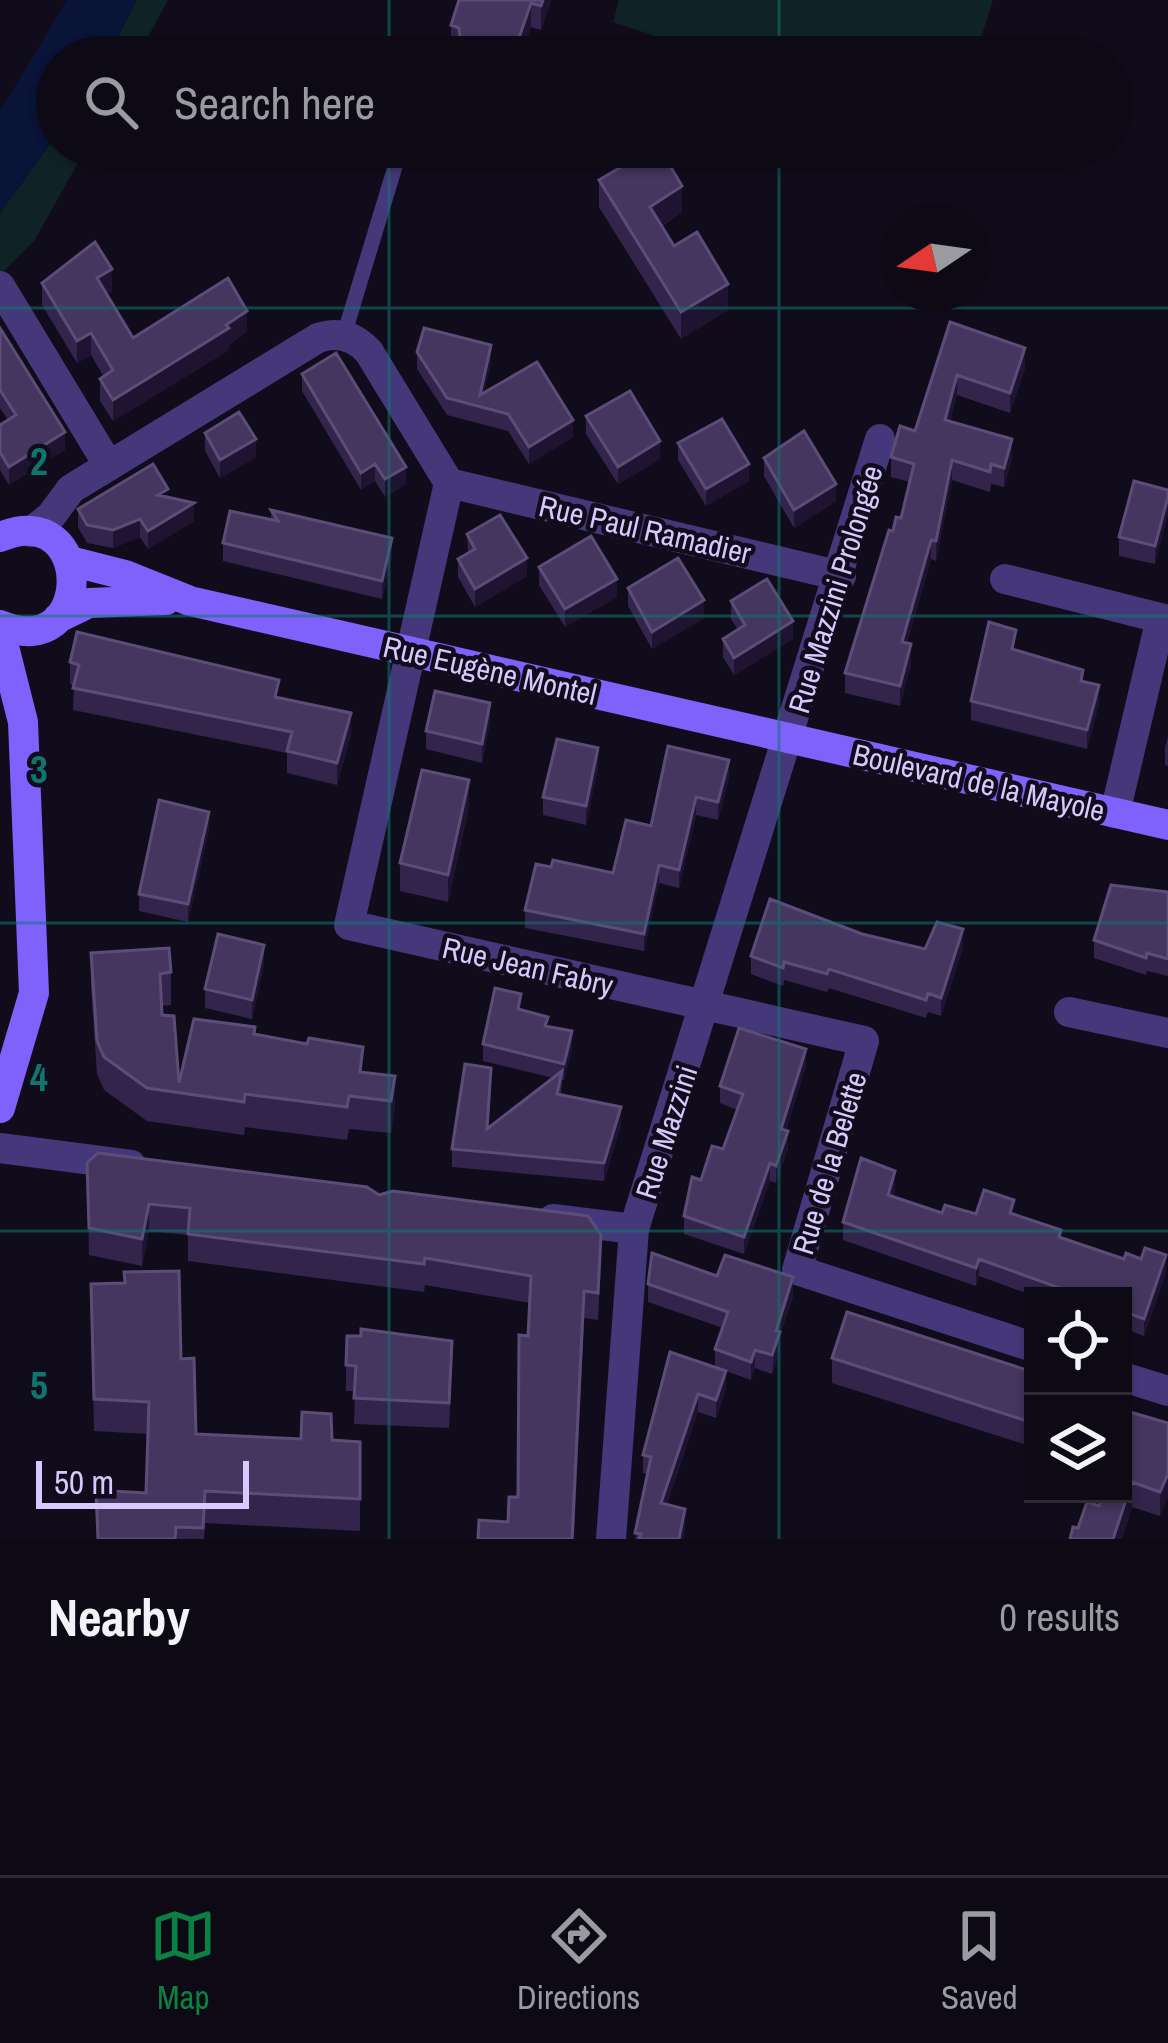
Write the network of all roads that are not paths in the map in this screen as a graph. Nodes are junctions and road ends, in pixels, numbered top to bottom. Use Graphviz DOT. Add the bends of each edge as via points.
graph roads {
  1 [pos="395,168"];
  2 [pos="0,286"];
  3 [pos="344,335"];
  4 [pos="880,439"];
  5 [pos="109,466"];
  6 [pos="449,483"];
  7 [pos="31,532"];
  8 [pos="0,537"];
  9 [pos="70,561"];
  10 [pos="841,576"];
  11 [pos="1005,579"];
  12 [pos="190,601"];
  13 [pos="1164,619"];
  14 [pos="47,624"];
  15 [pos="0,628"];
  16 [pos="410,652"];
  17 [pos="23,722"];
  18 [pos="789,739"];
  19 [pos="1115,813"];
  20 [pos="1168,825"];
  21 [pos="707,1007"];
  22 [pos="1069,1012"];
  23 [pos="1168,1033"];
  24 [pos="0,1108"];
  25 [pos="0,1148"];
  26 [pos="168,1170"];
  27 [pos="520,1215"];
  28 [pos="634,1229"];
  29 [pos="1024,1344"];
  30 [pos="1132,1379"];
  31 [pos="1168,1391"];
  32 [pos="611,1539"];
  1 -- 3 [label="lane"];
  2 -- 5 [label="street"];
  3 -- 5 [label="street" via="318,338"];
  3 -- 6 [label="street" via="369,352"];
  4 -- 10 [label="street, Rue Mazzini Prolongée"];
  5 -- 7 [label="street" via="66,493"];
  6 -- 10 [label="street, Rue Paul Ramadier"];
  6 -- 16 [label="street"];
  7 -- 8 [label="main road"];
  7 -- 9 [label="main road, Rue Eugène Montel" via="56,543"];
  9 -- 12 [label="main road, Rue Eugène Montel"];
  9 -- 14 [label="main road" via="74,589"];
  10 -- 18 [label="street, Rue Mazzini Prolongée"];
  11 -- 13 [label="street"];
  12 -- 14 [label="main road, Rue Eugène Montel" via="89,603"];
  12 -- 16 [label="main road, Rue Eugène Montel"];
  13 -- 19 [label="street"];
  14 -- 15 [label="main road"];
  14 -- 17 [label="main road"];
  15 -- 17 [label="main road"];
  16 -- 18 [label="main road, Rue Eugène Montel"];
  16 -- 21 [label="street, Rue Jean Fabry" via="349,925"];
  17 -- 24 [label="main road" via="34,993"];
  18 -- 19 [label="main road, Boulevard de la Mayole"];
  18 -- 21 [label="street, Rue Mazzini"];
  19 -- 20 [label="main road, Boulevard de la Mayole"];
  21 -- 28 [label="street, Rue Mazzini"];
  21 -- 29 [label="street, Rue de la Belette" via="864,1041 797,1270"];
  22 -- 23 [label="street"];
  25 -- 26 [label="street"];
  27 -- 28 [label="street"];
  28 -- 32 [label="street, Rue Mazzini"];
  30 -- 31 [label="street"];
}
